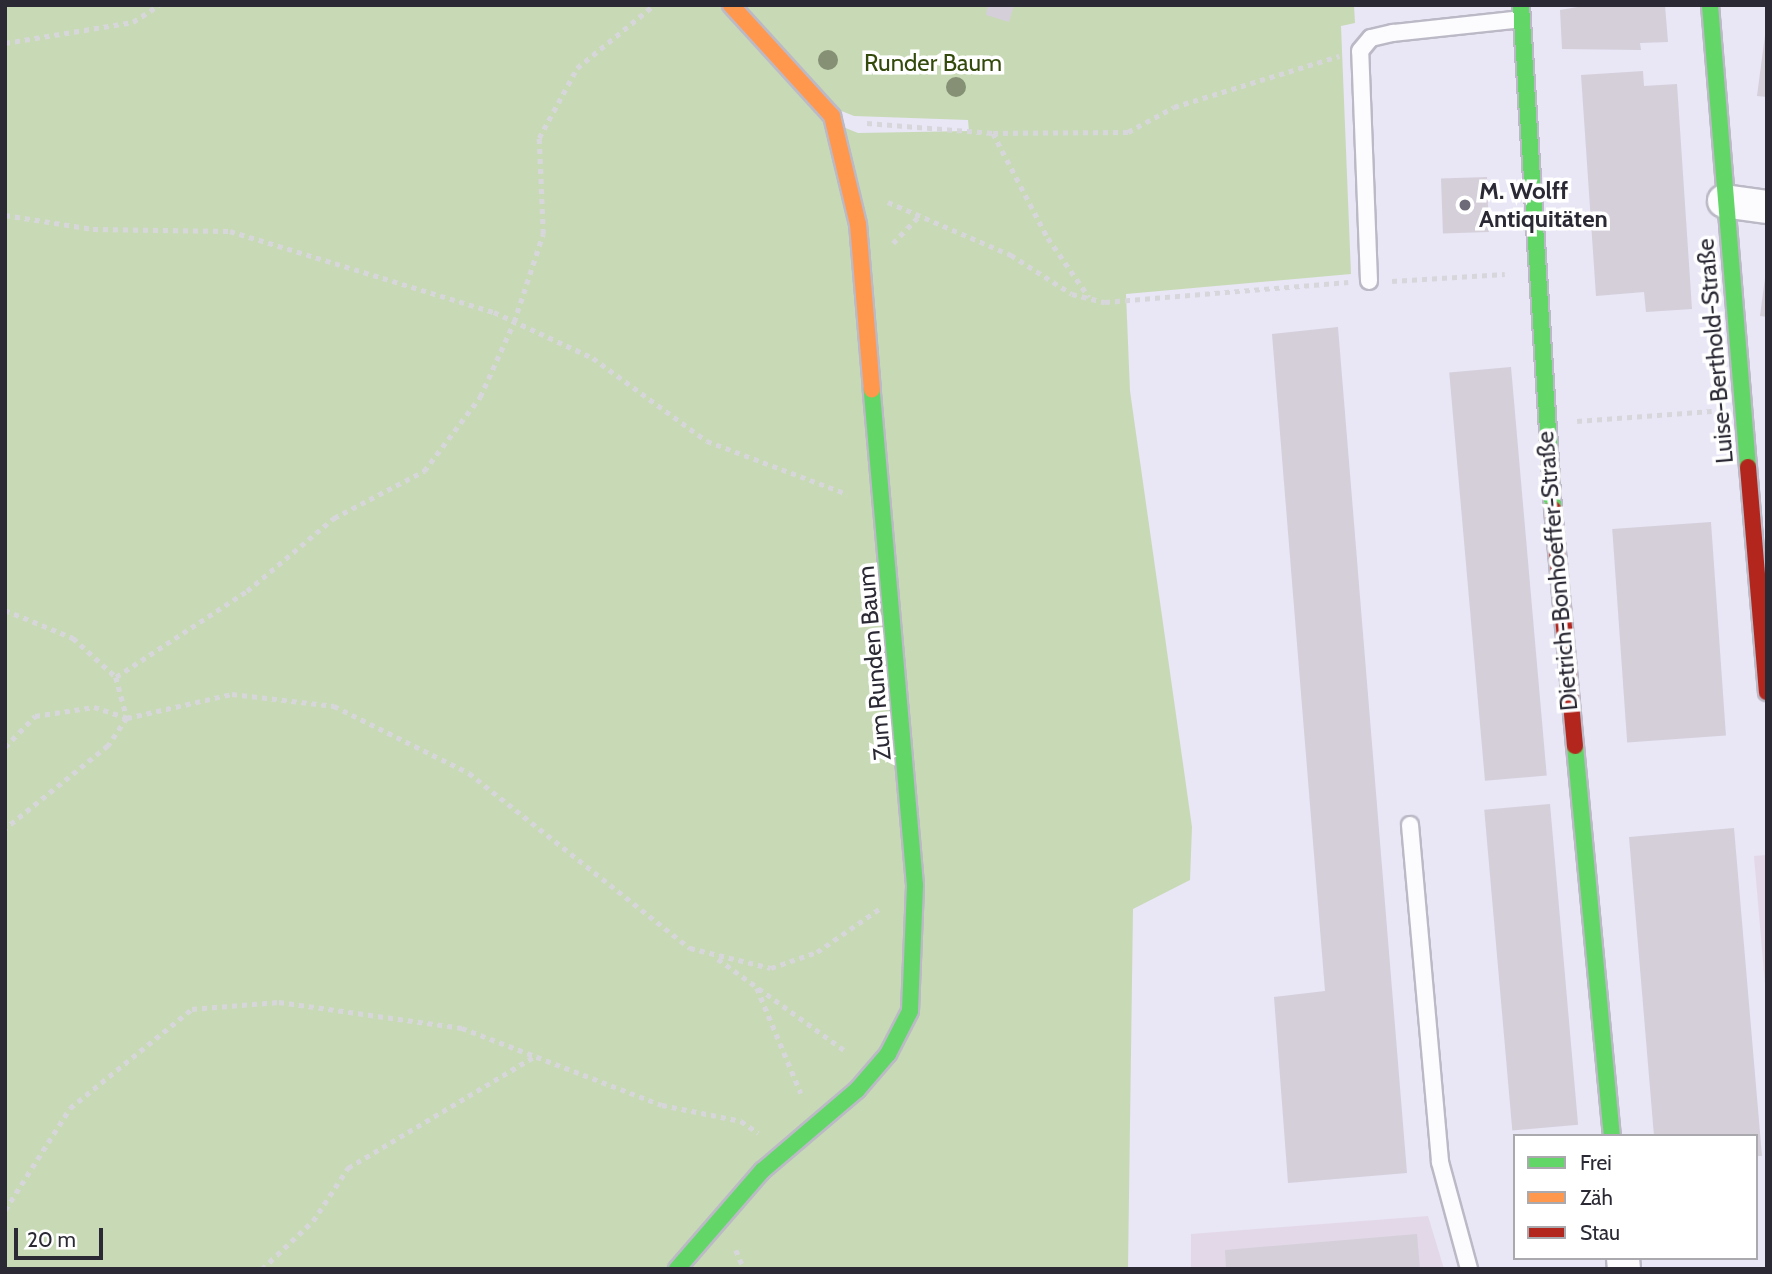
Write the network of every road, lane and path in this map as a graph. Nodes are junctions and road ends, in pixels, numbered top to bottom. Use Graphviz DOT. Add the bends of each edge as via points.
graph roads {
  1 [pos="159,5"];
  2 [pos="654,5"];
  3 [pos="731,5"];
  4 [pos="1710,5"];
  5 [pos="1521,12"];
  6 [pos="5,43"];
  7 [pos="1360,51"];
  8 [pos="832,116"];
  9 [pos="993,133"];
  10 [pos="851,181"];
  11 [pos="1724,201"];
  12 [pos="1767,207"];
  13 [pos="5,215"];
  14 [pos="1538,272"];
  15 [pos="1369,281"];
  16 [pos="1390,281"];
  17 [pos="1090,298"];
  18 [pos="514,322"];
  19 [pos="1744,409"];
  20 [pos="1545,424"];
  21 [pos="1757,458"];
  22 [pos="884,508"];
  23 [pos="7,612"];
  24 [pos="116,677"];
  25 [pos="1767,692"];
  26 [pos="127,718"];
  27 [pos="5,747"];
  28 [pos="1410,825"];
  29 [pos="5,829"];
  30 [pos="915,885"];
  31 [pos="718,959"];
  32 [pos="756,987"];
  33 [pos="538,1055"];
  34 [pos="873,1071"];
  35 [pos="814,1126"];
  36 [pos="1612,1134"];
  37 [pos="785,1152"];
  38 [pos="5,1210"];
  39 [pos="262,1269"];
  40 [pos="677,1269"];
  41 [pos="1469,1269"];
  1 -- 6 [label="path" via="133,22"];
  2 -- 18 [label="path" via="577,68 539,138 543,234"];
  3 -- 8 [label="street, Zum Runden Baum"];
  4 -- 11 [label="street, Luise-Berthold-Straße"];
  5 -- 7 [label="lane" via="1371,38"];
  5 -- 14 [label="street, Dietrich-Bonhoeffer-Straße"];
  7 -- 9 [label="path" via="1187,103 1128,132"];
  7 -- 15 [label="lane"];
  8 -- 9 [label="path"];
  8 -- 10 [label="street, Zum Runden Baum"];
  9 -- 17 [label="path" via="1048,238"];
  10 -- 17 [label="path"];
  10 -- 22 [label="street, Zum Runden Baum"];
  11 -- 12 [label="street"];
  11 -- 19 [label="street, Luise-Berthold-Straße"];
  13 -- 18 [label="path" via="93,229 230,232"];
  14 -- 16 [label="path"];
  14 -- 20 [label="street, Dietrich-Bonhoeffer-Straße"];
  15 -- 17 [label="path" via="1126,302"];
  18 -- 22 [label="path" via="593,358 707,441"];
  18 -- 24 [label="path" via="480,397 424,471 334,518 247,591"];
  19 -- 20 [label="path"];
  19 -- 21 [label="street, Luise-Berthold-Straße"];
  20 -- 36 [label="street, Dietrich-Bonhoeffer-Straße"];
  21 -- 25 [label="street, Luise-Berthold-Straße"];
  22 -- 30 [label="street, Zum Runden Baum"];
  23 -- 24 [label="path" via="73,638"];
  24 -- 26 [label="path"];
  26 -- 27 [label="path" via="94,707 35,716"];
  26 -- 29 [label="path" via="108,746"];
  26 -- 31 [label="path" via="232,694 334,706 469,773 679,940"];
  28 -- 41 [label="lane" via="1440,1162"];
  30 -- 31 [label="path" via="817,952 771,968"];
  30 -- 34 [label="street, Zum Runden Baum" via="910,1011"];
  31 -- 32 [label="path"];
  32 -- 34 [label="path"];
  32 -- 35 [label="path"];
  33 -- 37 [label="path" via="663,1105 741,1121"];
  33 -- 38 [label="path" via="462,1028 279,1002 192,1009 70,1108"];
  33 -- 39 [label="path" via="348,1168 313,1221"];
  34 -- 35 [label="street, Zum Runden Baum"];
  35 -- 37 [label="street, Zum Runden Baum"];
  37 -- 40 [label="street, Zum Runden Baum"];
}
